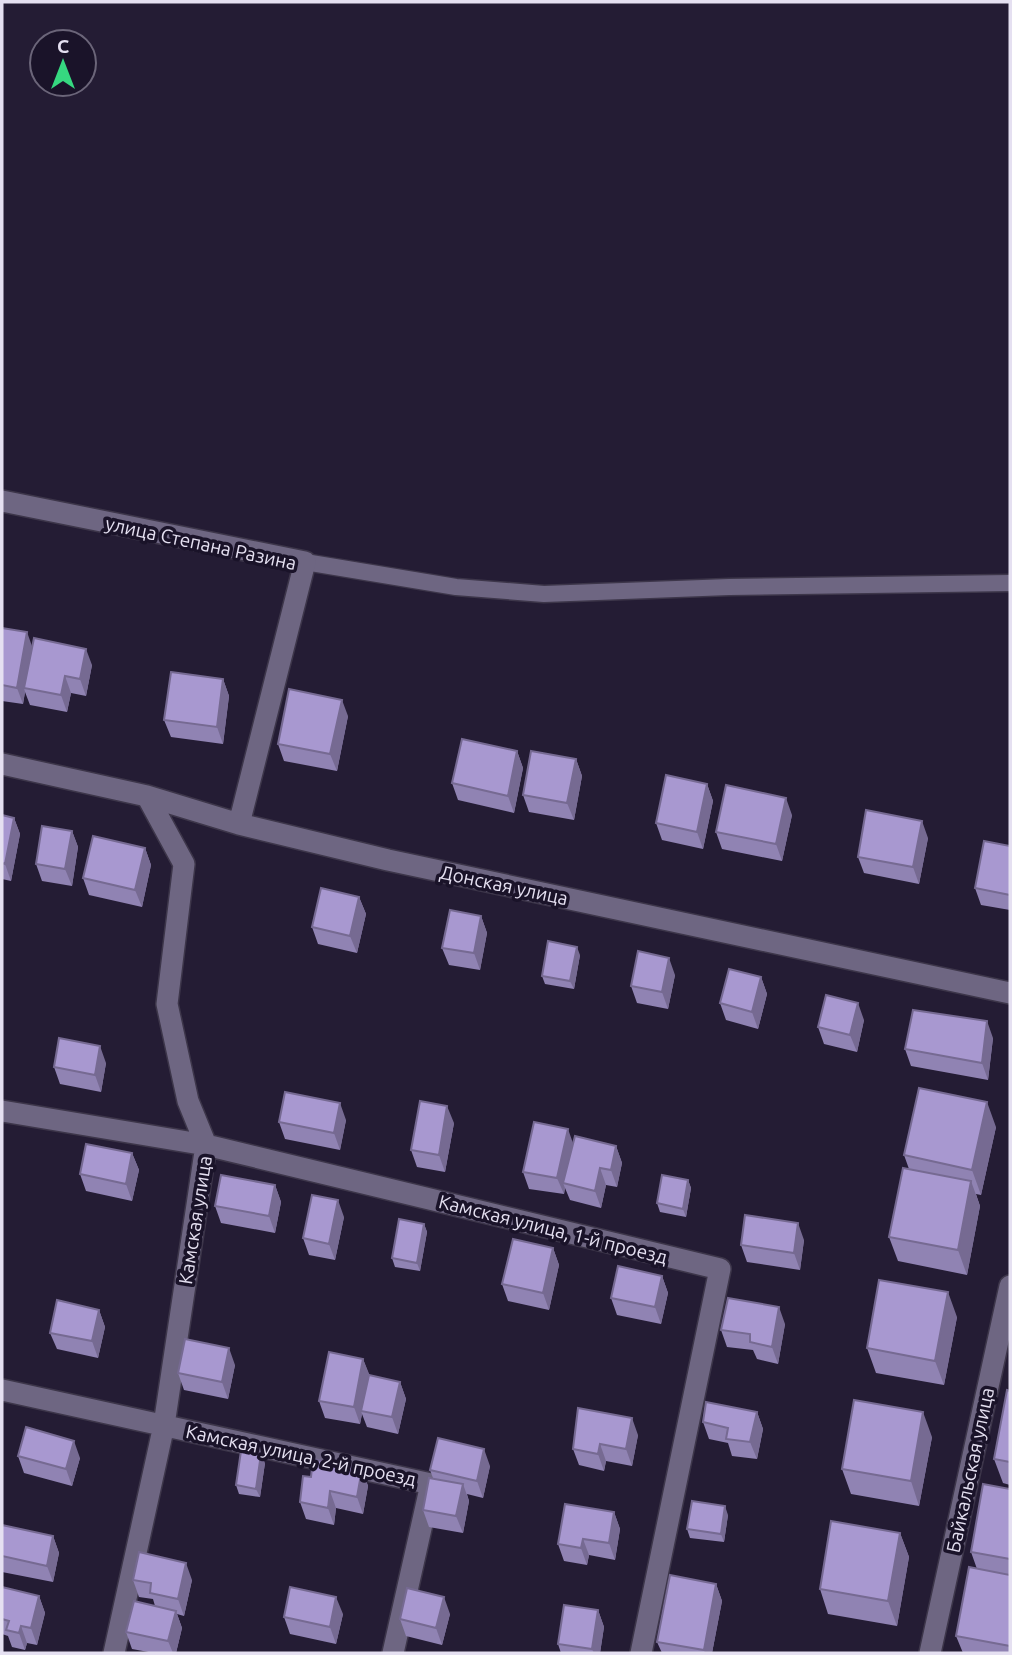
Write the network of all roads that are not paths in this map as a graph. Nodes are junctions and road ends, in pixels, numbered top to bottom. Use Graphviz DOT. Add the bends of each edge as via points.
graph roads {
  1 [pos="2,501"];
  2 [pos="305,562"];
  3 [pos="1010,583"];
  4 [pos="2,764"];
  5 [pos="147,796"];
  6 [pos="239,824"];
  7 [pos="1010,993"];
  8 [pos="2,1111"];
  9 [pos="206,1145"];
  10 [pos="1010,1286"];
  11 [pos="2,1390"];
  12 [pos="164,1425"];
  13 [pos="114,1653"];
  14 [pos="393,1653"];
  15 [pos="641,1653"];
  16 [pos="930,1653"];
  1 -- 2 [label="street, улица Степана Разина"];
  2 -- 3 [label="lane" via="456,587 544,594"];
  2 -- 6 [label="street, улица Степана Разина"];
  4 -- 5 [label="street, Донская улица"];
  5 -- 6 [label="street, Донская улица"];
  5 -- 9 [label="street, Камская улица" via="184,864 167,1003 188,1101"];
  6 -- 7 [label="street, Донская улица"];
  8 -- 9 [label="street, Камская улица, 1-й проезд"];
  9 -- 12 [label="street, Камская улица"];
  9 -- 15 [label="street, Камская улица, 1-й проезд" via="720,1269"];
  10 -- 16 [label="street, Байкальская улица"];
  11 -- 12 [label="street, Камская улица, 2-й проезд"];
  12 -- 13 [label="street, Камская улица"];
  12 -- 14 [label="street, Камская улица, 2-й проезд" via="431,1484"];
}
